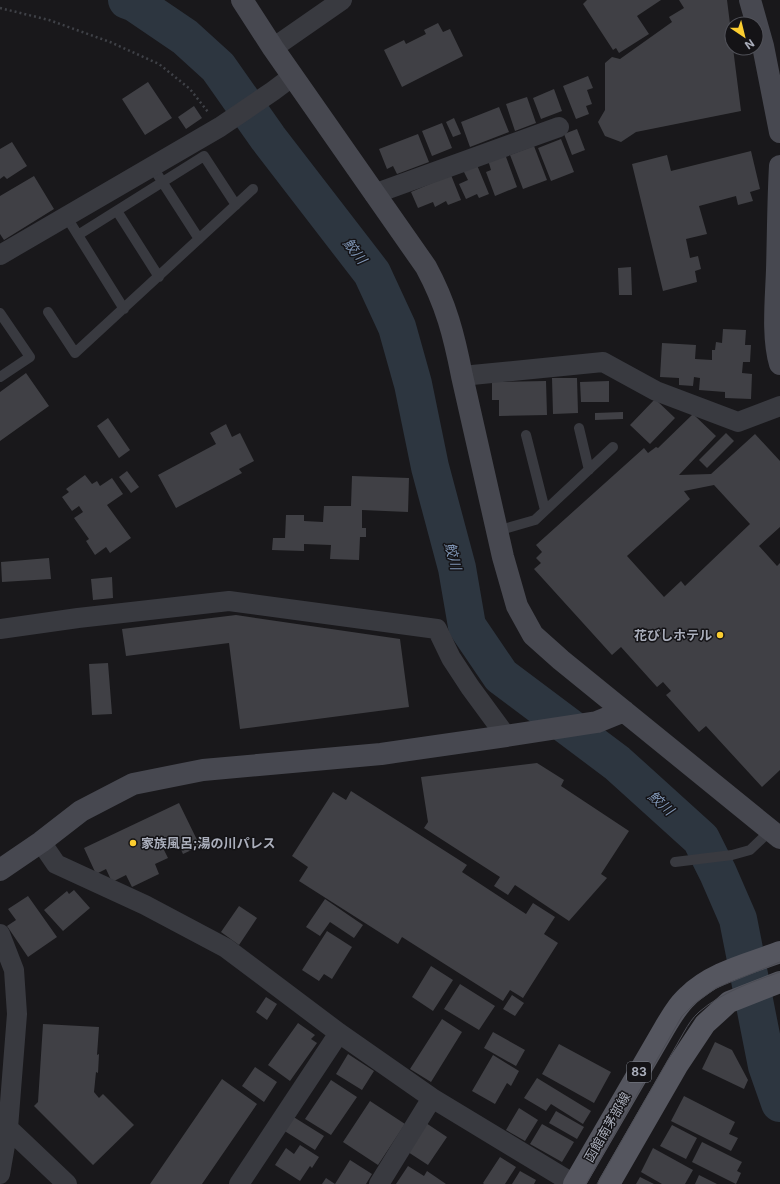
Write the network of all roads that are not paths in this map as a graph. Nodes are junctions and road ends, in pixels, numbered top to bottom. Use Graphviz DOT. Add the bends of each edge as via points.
graph roads {
  1 [pos="242,0"];
  2 [pos="342,0"];
  3 [pos="750,0"];
  4 [pos="273,48"];
  5 [pos="293,76"];
  6 [pos="559,127"];
  7 [pos="780,132"];
  8 [pos="780,166"];
  9 [pos="157,174"];
  10 [pos="253,189"];
  11 [pos="374,194"];
  12 [pos="236,205"];
  13 [pos="117,211"];
  14 [pos="66,216"];
  15 [pos="78,235"];
  16 [pos="199,239"];
  17 [pos="0,255"];
  18 [pos="159,277"];
  19 [pos="124,309"];
  20 [pos="48,312"];
  21 [pos="0,313"];
  22 [pos="780,364"];
  23 [pos="462,376"];
  24 [pos="0,377"];
  25 [pos="780,406"];
  26 [pos="579,428"];
  27 [pos="526,435"];
  28 [pos="613,447"];
  29 [pos="589,470"];
  30 [pos="545,510"];
  31 [pos="497,531"];
  32 [pos="0,629"];
  33 [pos="624,711"];
  34 [pos="506,736"];
  35 [pos="775,834"];
  36 [pos="41,842"];
  37 [pos="675,862"];
  38 [pos="0,870"];
  39 [pos="0,934"];
  40 [pos="775,954"];
  41 [pos="780,983"];
  42 [pos="339,1032"];
  43 [pos="432,1098"];
  44 [pos="8,1128"];
  45 [pos="0,1174"];
  46 [pos="67,1184"];
  47 [pos="239,1184"];
  48 [pos="378,1184"];
  49 [pos="574,1184"];
  50 [pos="609,1184"];
  1 -- 4 [label="street"];
  2 -- 4 [label="street"];
  3 -- 7 [label="street" via="763,46"];
  4 -- 5 [label="street"];
  5 -- 9 [label="street"];
  5 -- 11 [label="street"];
  6 -- 11 [label="street"];
  8 -- 22 [label="street" via="776,306 776,337"];
  9 -- 12 [label="lane" via="204,156"];
  9 -- 13 [label="lane"];
  9 -- 14 [label="street"];
  9 -- 16 [label="lane"];
  10 -- 12 [label="lane"];
  11 -- 23 [label="street" via="426,267 438,290 451,325"];
  12 -- 16 [label="lane"];
  13 -- 15 [label="lane"];
  13 -- 18 [label="lane"];
  14 -- 15 [label="lane"];
  14 -- 17 [label="street"];
  15 -- 19 [label="lane"];
  16 -- 18 [label="lane"];
  18 -- 19 [label="lane"];
  19 -- 20 [label="lane" via="76,353"];
  21 -- 24 [label="lane" via="30,357"];
  23 -- 25 [label="street" via="603,362 656,392 738,422"];
  23 -- 31 [label="street"];
  26 -- 29 [label="lane"];
  27 -- 30 [label="lane"];
  28 -- 29 [label="lane"];
  29 -- 30 [label="lane"];
  30 -- 31 [label="lane" via="535,520"];
  31 -- 33 [label="street" via="516,606 533,635"];
  32 -- 34 [label="street" via="229,601 437,629 451,658"];
  33 -- 34 [label="street" via="597,722"];
  33 -- 35 [label="street"];
  34 -- 36 [label="street" via="381,754 203,770 133,784 81,811"];
  35 -- 37 [label="lane" via="750,850 732,855"];
  36 -- 38 [label="street"];
  36 -- 42 [label="street" via="56,864 145,905 226,948"];
  39 -- 44 [label="street" via="14,970 17,1014"];
  40 -- 49 [label="main road, 函館南茅部線 / 83" via="719,975 688,995 674,1012"];
  41 -- 50 [label="main road, 83" via="729,1002 705,1024 677,1066"];
  42 -- 43 [label="street"];
  42 -- 47 [label="street"];
  43 -- 48 [label="street"];
  43 -- 49 [label="street"];
  44 -- 45 [label="street"];
  44 -- 46 [label="street"];
}
